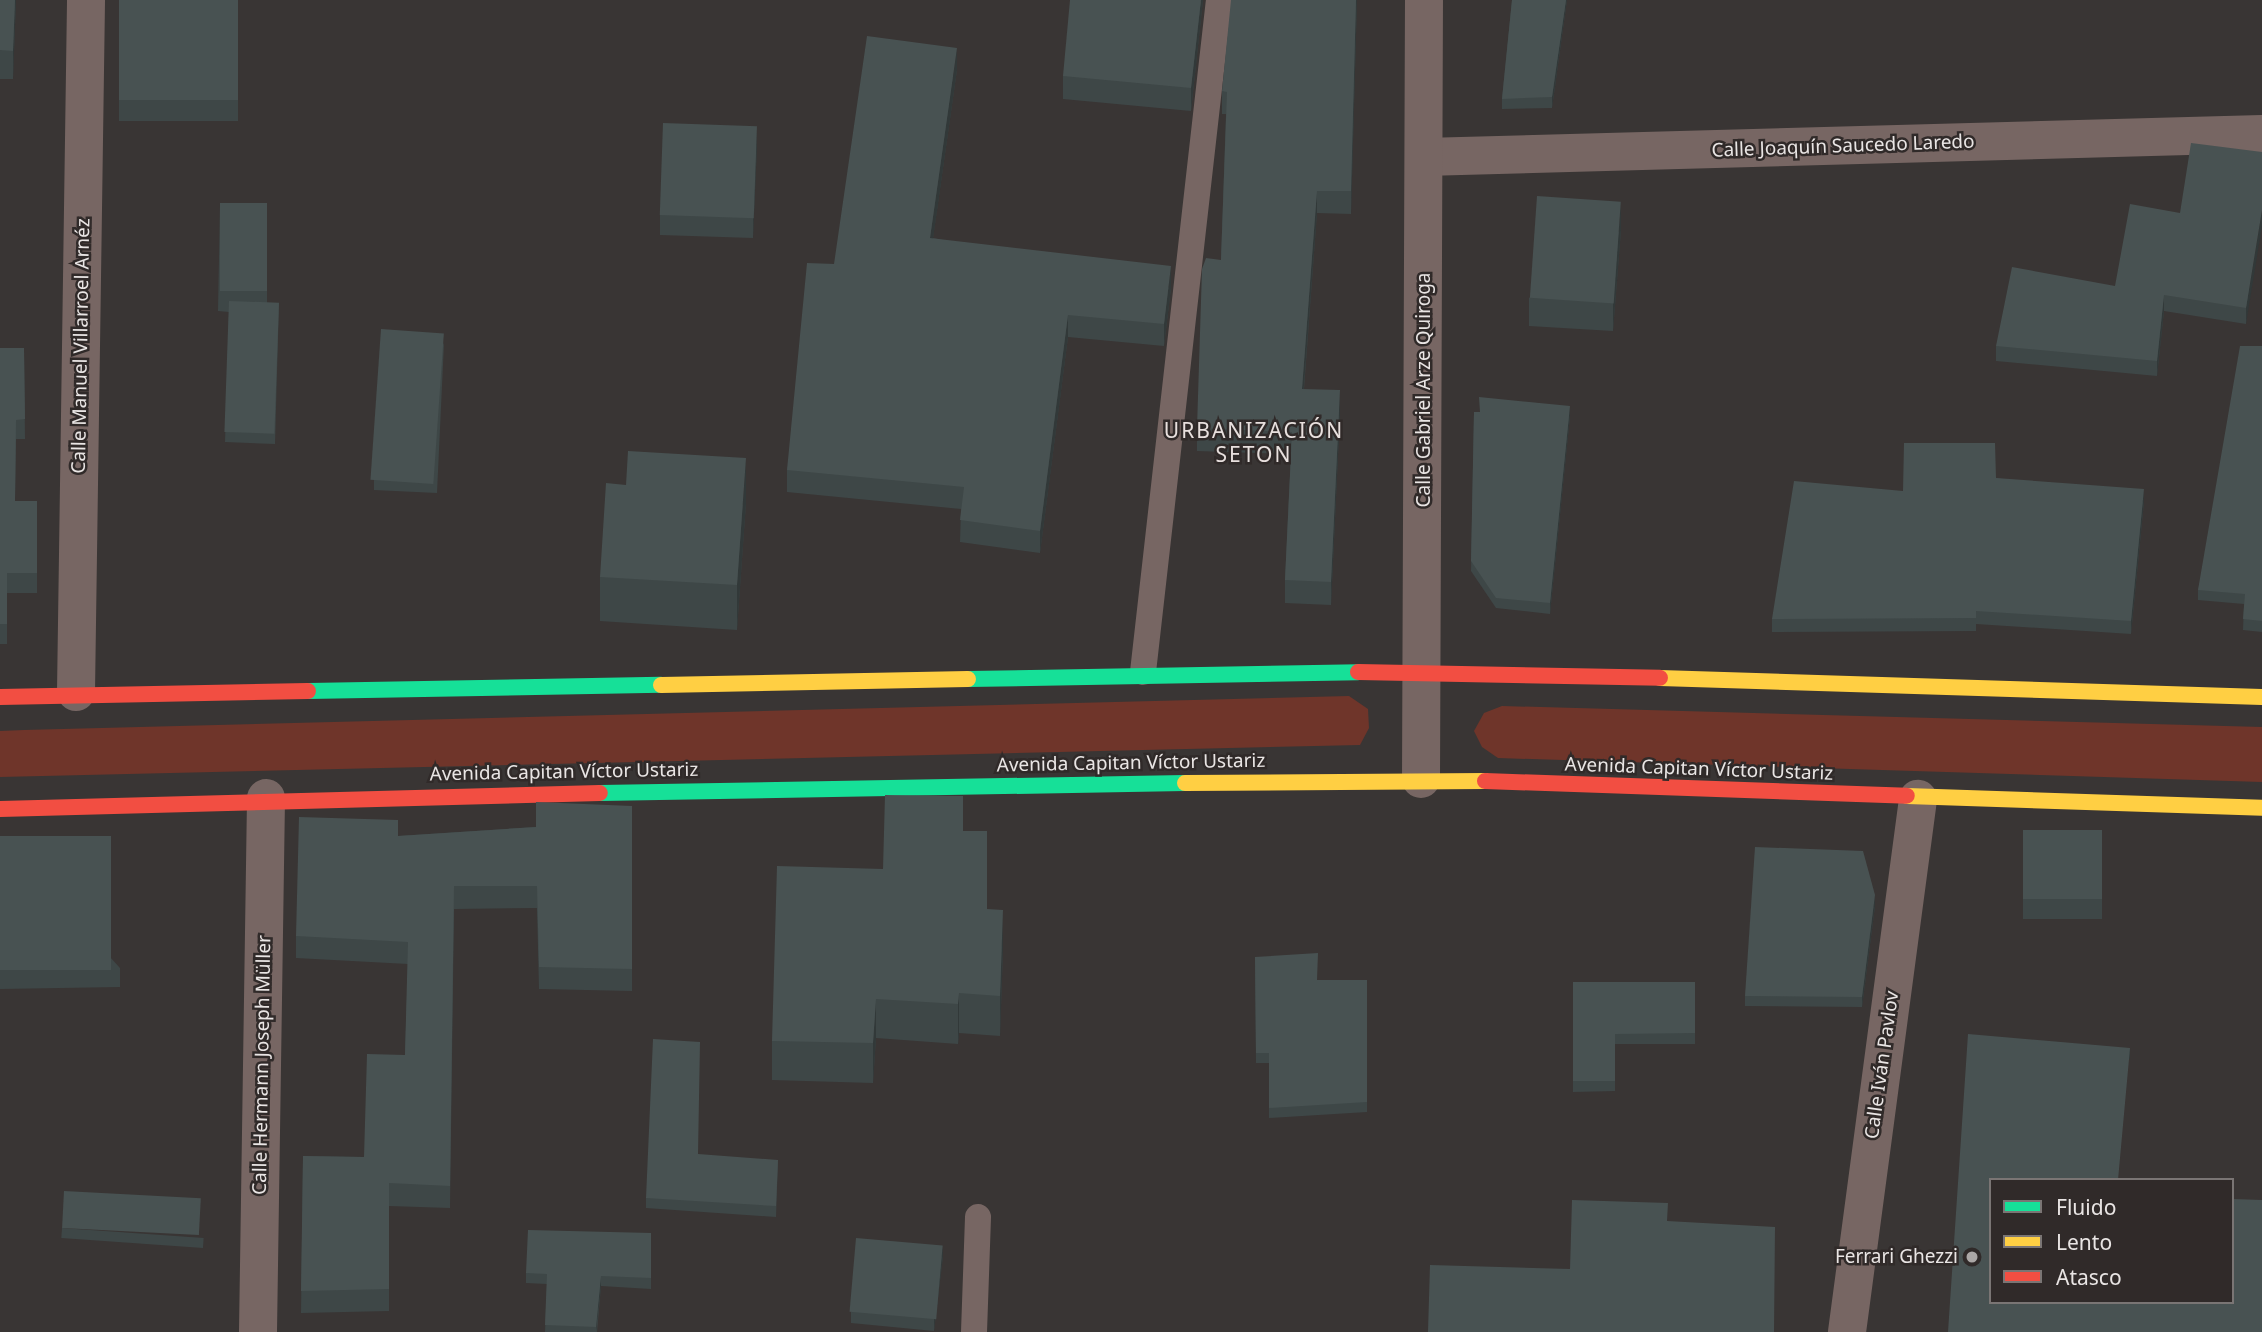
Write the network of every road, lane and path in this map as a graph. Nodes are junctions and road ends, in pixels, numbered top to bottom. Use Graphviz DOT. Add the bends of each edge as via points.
graph roads {
  1 [pos="86,0"];
  2 [pos="1219,0"];
  3 [pos="1424,0"];
  4 [pos="2262,134"];
  5 [pos="1424,157"];
  6 [pos="1423,671"];
  7 [pos="1143,672"];
  8 [pos="76,692"];
  9 [pos="0,697"];
  10 [pos="2262,697"];
  11 [pos="1420,779"];
  12 [pos="266,798"];
  13 [pos="1918,799"];
  14 [pos="2262,808"];
  15 [pos="0,809"];
  16 [pos="978,1217"];
  17 [pos="258,1332"];
  18 [pos="974,1332"];
  19 [pos="1847,1332"];
  1 -- 8 [label="street, Calle Manuel Villarroel Arnéz"];
  2 -- 7 [label="lane"];
  3 -- 5 [label="street, Calle Gabriel Arze Quiroga"];
  4 -- 5 [label="street, Calle Joaquín Saucedo Laredo"];
  5 -- 6 [label="street, Calle Gabriel Arze Quiroga"];
  6 -- 7 [label="main road"];
  6 -- 10 [label="main road"];
  6 -- 11 [label="street, Calle Gabriel Arze Quiroga"];
  7 -- 8 [label="main road"];
  8 -- 9 [label="main road"];
  11 -- 12 [label="main road, Avenida Capitan Víctor Ustariz"];
  11 -- 13 [label="main road, Avenida Capitan Víctor Ustariz"];
  12 -- 15 [label="main road, Avenida Capitan Víctor Ustariz"];
  12 -- 17 [label="street, Calle Hermann Joseph Müller"];
  13 -- 14 [label="main road, Avenida Capitan Víctor Ustariz"];
  13 -- 19 [label="street, Calle Iván Pavlov"];
  16 -- 18 [label="lane"];
}
